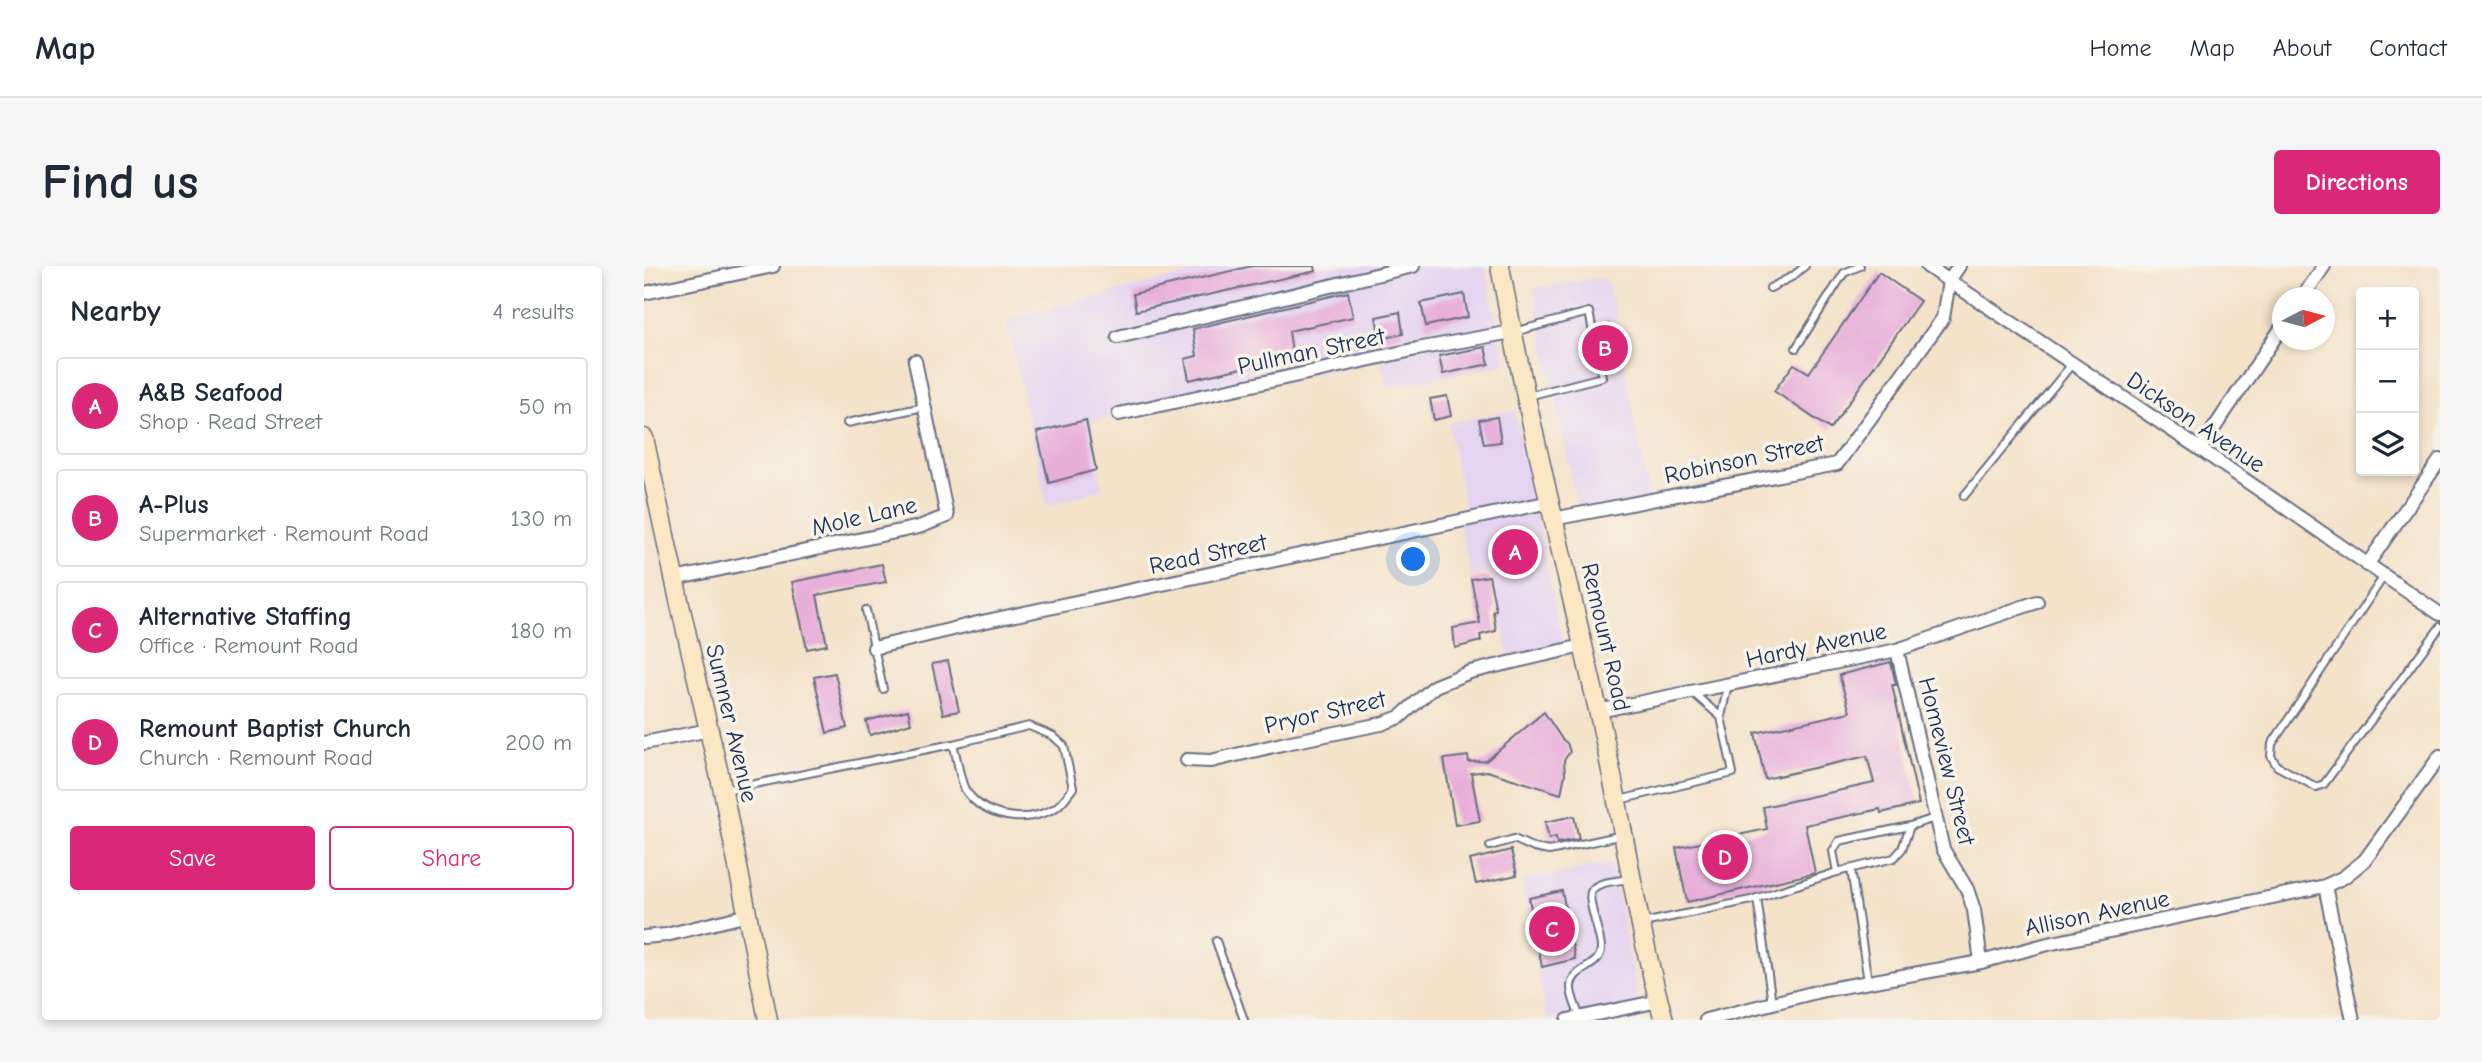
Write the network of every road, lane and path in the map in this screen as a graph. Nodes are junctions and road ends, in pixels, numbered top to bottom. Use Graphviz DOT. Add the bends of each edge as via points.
graph roads {
  1 [pos="773,266"];
  2 [pos="1413,266"];
  3 [pos="1500,266"];
  4 [pos="1805,266"];
  5 [pos="1860,266"];
  6 [pos="1927,266"];
  7 [pos="1959,266"];
  8 [pos="2324,266"];
  9 [pos="1949,281"];
  10 [pos="2310,287"];
  11 [pos="1770,288"];
  12 [pos="644,293"];
  13 [pos="1512,332"];
  14 [pos="1118,337"];
  15 [pos="2272,343"];
  16 [pos="1796,348"];
  17 [pos="915,360"];
  18 [pos="2072,363"];
  19 [pos="1526,396"];
  20 [pos="924,407"];
  21 [pos="1119,414"];
  22 [pos="846,423"];
  23 [pos="644,438"];
  24 [pos="2200,449"];
  25 [pos="2440,460"];
  26 [pos="1964,496"];
  27 [pos="1551,511"];
  28 [pos="2367,565"];
  29 [pos="2384,576"];
  30 [pos="674,579"];
  31 [pos="2037,602"];
  32 [pos="866,610"];
  33 [pos="2440,614"];
  34 [pos="2440,627"];
  35 [pos="1582,646"];
  36 [pos="874,648"];
  37 [pos="1897,650"];
  38 [pos="1728,684"];
  39 [pos="883,689"];
  40 [pos="1691,692"];
  41 [pos="1598,711"];
  42 [pos="1721,716"];
  43 [pos="709,730"];
  44 [pos="644,744"];
  45 [pos="953,744"];
  46 [pos="2440,756"];
  47 [pos="1187,760"];
  48 [pos="723,791"];
  49 [pos="1617,800"];
  50 [pos="1936,818"];
  51 [pos="1910,826"];
  52 [pos="1624,835"];
  53 [pos="1490,846"];
  54 [pos="1851,869"];
  55 [pos="1837,872"];
  56 [pos="1633,878"];
  57 [pos="2325,886"];
  58 [pos="1757,898"];
  59 [pos="748,915"];
  60 [pos="1642,923"];
  61 [pos="644,937"];
  62 [pos="1216,941"];
  63 [pos="1980,962"];
  64 [pos="1868,982"];
  65 [pos="1659,1001"];
  66 [pos="1772,1003"];
  67 [pos="1574,1019"];
  68 [pos="768,1020"];
  69 [pos="1244,1020"];
  70 [pos="1664,1020"];
  71 [pos="1706,1020"];
  72 [pos="2353,1020"];
  1 -- 12 [label="street"];
  2 -- 14 [label="street"];
  3 -- 13 [label="main road, Remount Road"];
  4 -- 11 [label="lane"];
  5 -- 16 [label="lane" via="1844,273"];
  6 -- 9 [label="street, Dickson Avenue"];
  7 -- 9 [label="street, Robinson Street"];
  8 -- 10 [label="street"];
  9 -- 18 [label="street, Dickson Avenue"];
  9 -- 27 [label="street, Robinson Street" via="1943,318 1837,464"];
  13 -- 19 [label="main road, Remount Road"];
  13 -- 19 [label="lane" via="1589,312 1593,329 1602,377"];
  13 -- 21 [label="street, Pullman Street"];
  15 -- 24 [label="street"];
  17 -- 20 [label="street, Mole Lane"];
  18 -- 24 [label="street, Dickson Avenue"];
  18 -- 26 [label="lane"];
  19 -- 27 [label="main road, Remount Road"];
  20 -- 22 [label="lane"];
  20 -- 30 [label="street, Mole Lane" via="947,516 919,527"];
  23 -- 30 [label="main road, Sumner Avenue"];
  24 -- 28 [label="street, Dickson Avenue"];
  25 -- 28 [label="street"];
  27 -- 35 [label="main road, Remount Road"];
  27 -- 36 [label="street, Read Street" via="982,622"];
  28 -- 29 [label="street, Dickson Avenue"];
  29 -- 33 [label="street, Dickson Avenue"];
  29 -- 34 [label="lane" via="2272,744 2271,756 2277,766 2316,787 2324,784"];
  30 -- 43 [label="main road, Sumner Avenue"];
  31 -- 37 [label="street, Hardy Avenue"];
  32 -- 36 [label="lane"];
  35 -- 41 [label="main road, Remount Road"];
  35 -- 47 [label="street, Pryor Street" via="1470,672 1435,686 1400,717 1381,724 1212,761"];
  36 -- 39 [label="lane"];
  37 -- 38 [label="street, Hardy Avenue"];
  37 -- 50 [label="street, Homeview Street"];
  38 -- 40 [label="street, Hardy Avenue"];
  38 -- 42 [label="lane"];
  40 -- 41 [label="street, Hardy Avenue"];
  40 -- 42 [label="lane"];
  41 -- 49 [label="main road, Remount Road"];
  42 -- 49 [label="lane" via="1734,773"];
  43 -- 44 [label="street"];
  43 -- 48 [label="main road, Sumner Avenue"];
  45 -- 45 [label="lane" via="1029,726 1064,746 1073,788 1056,807 1032,816 1004,817 986,809 966,791"];
  45 -- 48 [label="lane"];
  46 -- 57 [label="street, Allison Avenue" via="2365,860"];
  48 -- 59 [label="main road, Sumner Avenue"];
  49 -- 52 [label="main road, Remount Road"];
  50 -- 51 [label="lane"];
  50 -- 63 [label="street, Homeview Street" via="1943,849 1974,910"];
  51 -- 54 [label="lane" via="1894,858"];
  51 -- 55 [label="lane" via="1839,841 1833,851"];
  52 -- 53 [label="lane" via="1549,851 1514,839"];
  52 -- 56 [label="main road, Remount Road"];
  54 -- 55 [label="lane"];
  54 -- 64 [label="lane"];
  55 -- 58 [label="lane"];
  56 -- 60 [label="main road, Remount Road"];
  56 -- 67 [label="lane" via="1592,890 1601,952 1598,960 1574,977"];
  57 -- 63 [label="street, Allison Avenue"];
  57 -- 72 [label="street"];
  58 -- 60 [label="lane"];
  58 -- 66 [label="lane"];
  59 -- 61 [label="street"];
  59 -- 68 [label="main road, Sumner Avenue"];
  60 -- 65 [label="main road, Remount Road"];
  62 -- 69 [label="lane"];
  63 -- 64 [label="street, Allison Avenue"];
  64 -- 66 [label="street, Allison Avenue"];
  65 -- 67 [label="street"];
  65 -- 70 [label="main road, Remount Road"];
  66 -- 71 [label="street, Allison Avenue"];
}
